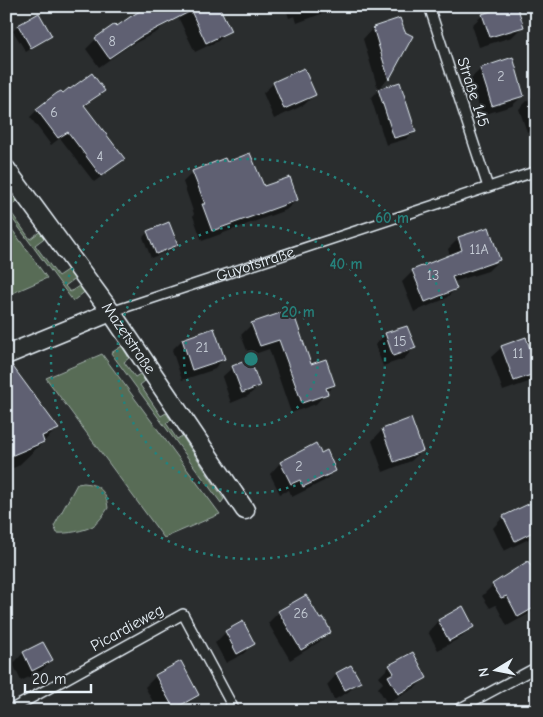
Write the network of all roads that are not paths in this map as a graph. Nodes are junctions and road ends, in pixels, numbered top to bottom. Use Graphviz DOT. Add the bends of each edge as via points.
graph roads {
  1 [pos="429,6"];
  2 [pos="6,169"];
  3 [pos="537,171"];
  4 [pos="488,187"];
  5 [pos="111,312"];
  6 [pos="6,355"];
  7 [pos="245,510"];
  8 [pos="537,667"];
  9 [pos="8,711"];
  10 [pos="235,711"];
  11 [pos="455,711"];
  1 -- 4 [label="lane, Straße 145"];
  2 -- 5 [label="street, Mazetstraße"];
  3 -- 4 [label="lane, Guyotstraße"];
  4 -- 5 [label="lane, Guyotstraße"];
  5 -- 6 [label="street, Guyotstraße"];
  5 -- 7 [label="street, Mazetstraße"];
  8 -- 11 [label="lane"];
  9 -- 10 [label="lane, Picardieweg" via="183,614"];
}
